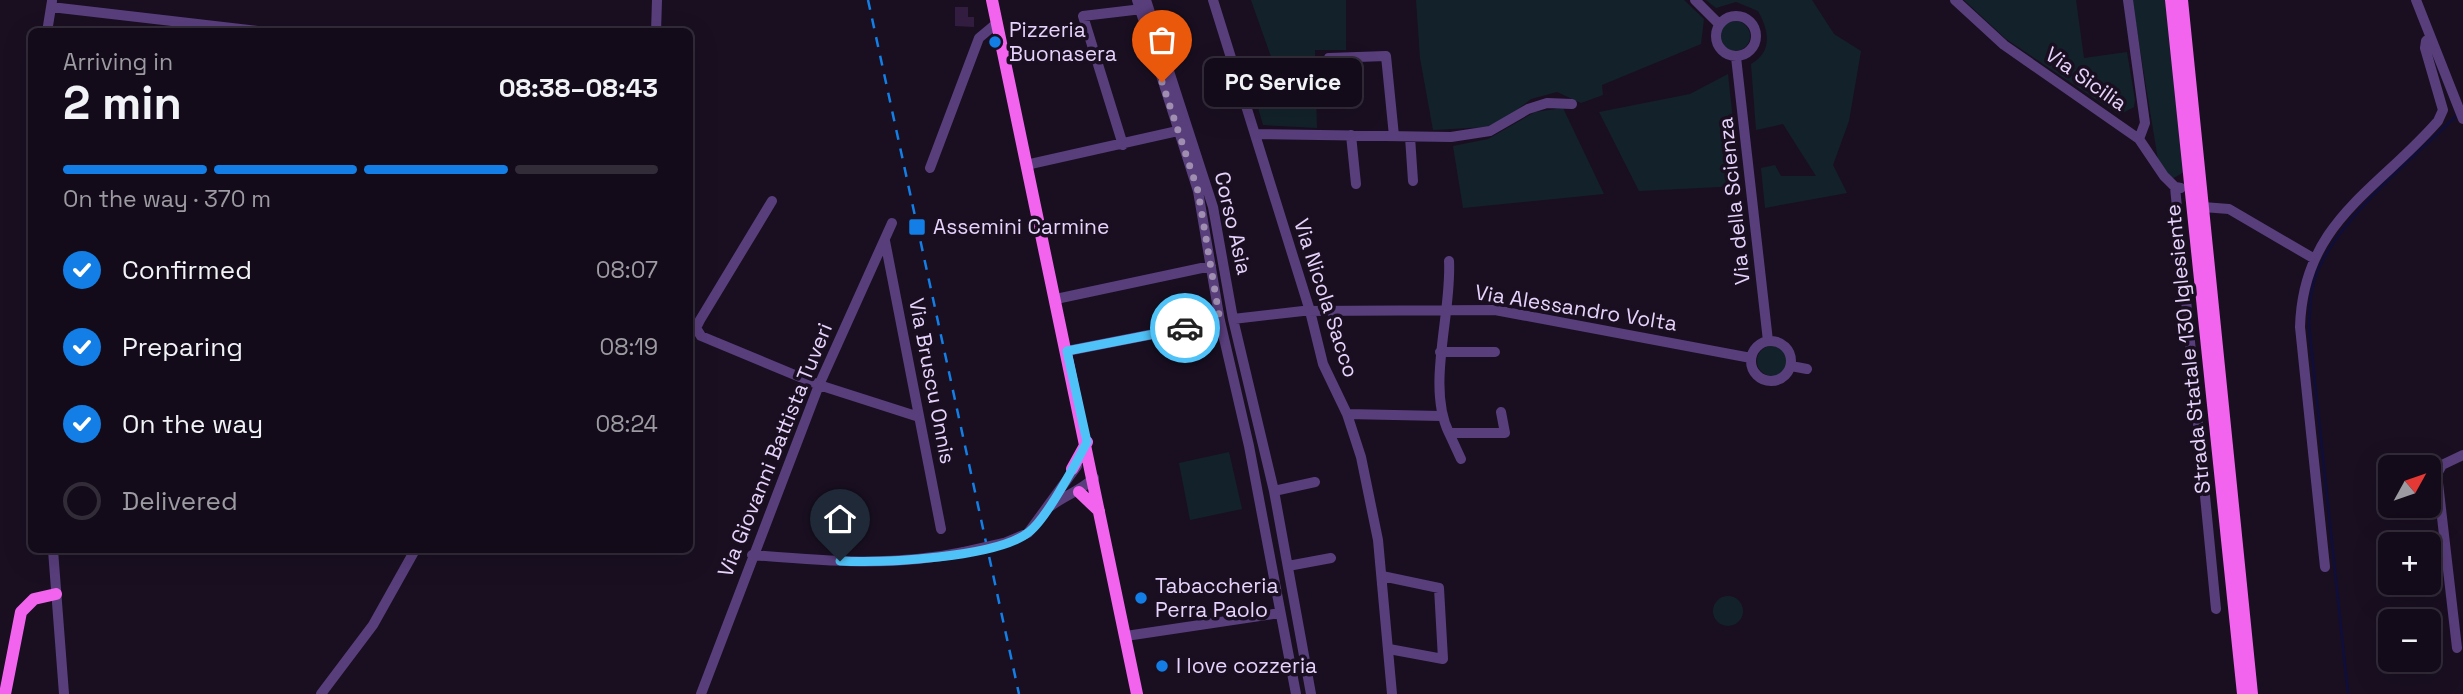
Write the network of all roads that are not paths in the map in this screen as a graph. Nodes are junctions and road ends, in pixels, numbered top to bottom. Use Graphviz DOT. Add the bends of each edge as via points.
graph roads {
  1 [pos="657,0"];
  2 [pos="992,0"];
  3 [pos="1213,0"];
  4 [pos="1695,0"];
  5 [pos="1955,0"];
  6 [pos="2128,0"];
  7 [pos="2171,0"];
  8 [pos="2182,0"];
  9 [pos="2416,0"];
  10 [pos="52,3"];
  11 [pos="1142,4"];
  12 [pos="997,23"];
  13 [pos="1719,24"];
  14 [pos="48,28"];
  15 [pos="236,28"];
  16 [pos="656,28"];
  17 [pos="2430,37"];
  18 [pos="1736,57"];
  19 [pos="1328,88"];
  20 [pos="1572,104"];
  21 [pos="2463,120"];
  22 [pos="1182,130"];
  23 [pos="1255,134"];
  24 [pos="1351,135"];
  25 [pos="1394,136"];
  26 [pos="1410,136"];
  27 [pos="2138,139"];
  28 [pos="1123,145"];
  29 [pos="1026,165"];
  30 [pos="930,168"];
  31 [pos="1413,181"];
  32 [pos="1356,184"];
  33 [pos="2175,187"];
  34 [pos="2191,189"];
  35 [pos="772,201"];
  36 [pos="2203,207"];
  37 [pos="892,223"];
  38 [pos="885,240"];
  39 [pos="2313,258"];
  40 [pos="1449,261"];
  41 [pos="1211,266"];
  42 [pos="1056,299"];
  43 [pos="1448,308"];
  44 [pos="1310,311"];
  45 [pos="1233,319"];
  46 [pos="1220,321"];
  47 [pos="1769,341"];
  48 [pos="1067,351"];
  49 [pos="1440,352"];
  50 [pos="1495,352"];
  51 [pos="1751,358"];
  52 [pos="1791,366"];
  53 [pos="1807,369"];
  54 [pos="819,385"];
  55 [pos="1502,412"];
  56 [pos="1347,414"];
  57 [pos="1441,416"];
  58 [pos="919,417"];
  59 [pos="1449,432"];
  60 [pos="1087,442"];
  61 [pos="2463,455"];
  62 [pos="1461,459"];
  63 [pos="1091,464"];
  64 [pos="1072,469"];
  65 [pos="1094,478"];
  66 [pos="1315,482"];
  67 [pos="1274,491"];
  68 [pos="1079,492"];
  69 [pos="1046,510"];
  70 [pos="1101,515"];
  71 [pos="941,529"];
  72 [pos="53,553"];
  73 [pos="413,553"];
  74 [pos="752,555"];
  75 [pos="1331,558"];
  76 [pos="1288,566"];
  77 [pos="2325,566"];
  78 [pos="1382,576"];
  79 [pos="56,594"];
  80 [pos="2216,609"];
  81 [pos="1280,613"];
  82 [pos="1126,636"];
  83 [pos="2457,648"];
  84 [pos="1389,649"];
  85 [pos="3,689"];
  86 [pos="64,694"];
  87 [pos="321,694"];
  88 [pos="701,694"];
  89 [pos="1137,694"];
  90 [pos="1296,694"];
  91 [pos="1311,694"];
  92 [pos="1392,694"];
  93 [pos="2242,694"];
  94 [pos="2252,694"];
  1 -- 16 [label="street"];
  2 -- 12 [label="main road"];
  3 -- 23 [label="street, Via Nicola Sacco"];
  4 -- 13 [label="street"];
  5 -- 27 [label="street, Via Sicilia" via="2004,45"];
  6 -- 27 [label="street" via="2145,122"];
  7 -- 34 [label="main road, Strada Statale 130 Iglesiente"];
  8 -- 36 [label="main road, Strada Statale 130 Iglesiente"];
  9 -- 17 [label="street"];
  10 -- 14 [label="street"];
  10 -- 15 [label="street"];
  11 -- 22 [label="street"];
  11 -- 28 [label="street" via="1083,16"];
  12 -- 29 [label="main road"];
  12 -- 30 [label="street" via="979,38"];
  13 -- 18 [label="street" via="1718,45"];
  13 -- 18 [label="street" via="1737,15 1754,26 1754,46"];
  17 -- 21 [label="street"];
  17 -- 39 [label="street" via="2425,48 2443,110 2438,121 2340,218"];
  18 -- 47 [label="street, Via della Scienza"];
  19 -- 25 [label="street" via="1329,58 1386,56"];
  20 -- 26 [label="street" via="1548,103 1528,109 1490,131"];
  22 -- 28 [label="street"];
  22 -- 41 [label="street, Corso Asia"];
  22 -- 45 [label="street, Corso Asia" via="1213,207"];
  23 -- 24 [label="street"];
  23 -- 44 [label="street, Via Nicola Sacco"];
  24 -- 25 [label="street"];
  24 -- 32 [label="street"];
  25 -- 26 [label="street"];
  26 -- 31 [label="street"];
  27 -- 33 [label="street, Via Sicilia"];
  28 -- 29 [label="street"];
  29 -- 42 [label="main road"];
  33 -- 34 [label="street"];
  33 -- 80 [label="street"];
  34 -- 93 [label="main road, Strada Statale 130 Iglesiente"];
  35 -- 54 [label="street" via="696,328 701,336"];
  36 -- 39 [label="street" via="2229,209"];
  36 -- 94 [label="main road, Strada Statale 130 Iglesiente"];
  37 -- 38 [label="street, Via Giovanni Battista Tuveri"];
  38 -- 54 [label="street, Via Giovanni Battista Tuveri"];
  38 -- 58 [label="street, Via Bruscu Onnis"];
  39 -- 77 [label="street" via="2301,302 2300,327"];
  40 -- 43 [label="street"];
  41 -- 42 [label="street"];
  41 -- 46 [label="street, Corso Asia"];
  42 -- 48 [label="main road"];
  43 -- 44 [label="street, Via Alessandro Volta"];
  43 -- 49 [label="street"];
  43 -- 51 [label="street, Via Alessandro Volta" via="1530,316"];
  44 -- 45 [label="street, Via Alessandro Volta"];
  44 -- 56 [label="street, Via Nicola Sacco" via="1323,364"];
  45 -- 67 [label="street, Corso Asia"];
  46 -- 48 [label="street"];
  46 -- 81 [label="street, Corso Asia"];
  47 -- 51 [label="street" via="1757,347"];
  47 -- 52 [label="street" via="1786,348"];
  48 -- 60 [label="main road"];
  49 -- 50 [label="street"];
  49 -- 57 [label="street"];
  51 -- 52 [label="street" via="1753,371 1767,381 1784,378"];
  52 -- 53 [label="street"];
  54 -- 58 [label="street"];
  54 -- 74 [label="street, Via Giovanni Battista Tuveri"];
  55 -- 59 [label="street" via="1505,433"];
  56 -- 57 [label="street"];
  56 -- 78 [label="street, Via Nicola Sacco" via="1361,457"];
  57 -- 59 [label="street"];
  58 -- 71 [label="street, Via Bruscu Onnis"];
  59 -- 62 [label="street"];
  60 -- 63 [label="main road"];
  60 -- 64 [label="main road"];
  61 -- 83 [label="street" via="2442,464 2437,474"];
  63 -- 64 [label="street"];
  63 -- 65 [label="main road"];
  64 -- 69 [label="street"];
  65 -- 68 [label="street"];
  65 -- 70 [label="main road"];
  66 -- 67 [label="street"];
  67 -- 76 [label="street, Corso Asia"];
  68 -- 69 [label="street" via="1064,496"];
  68 -- 70 [label="main road"];
  69 -- 74 [label="street, bridge" via="1028,533 1004,543 921,561"];
  70 -- 82 [label="main road"];
  72 -- 79 [label="street"];
  73 -- 87 [label="street" via="373,625"];
  74 -- 88 [label="street, Via Giovanni Battista Tuveri"];
  75 -- 76 [label="street"];
  76 -- 91 [label="street, Corso Asia"];
  78 -- 84 [label="street, Via Nicola Sacco"];
  78 -- 84 [label="street" via="1439,588 1443,659"];
  79 -- 85 [label="main road" via="34,599 21,612"];
  79 -- 86 [label="street"];
  81 -- 82 [label="street"];
  81 -- 90 [label="street, Corso Asia"];
  82 -- 89 [label="main road"];
  84 -- 92 [label="street, Via Nicola Sacco"];
}
